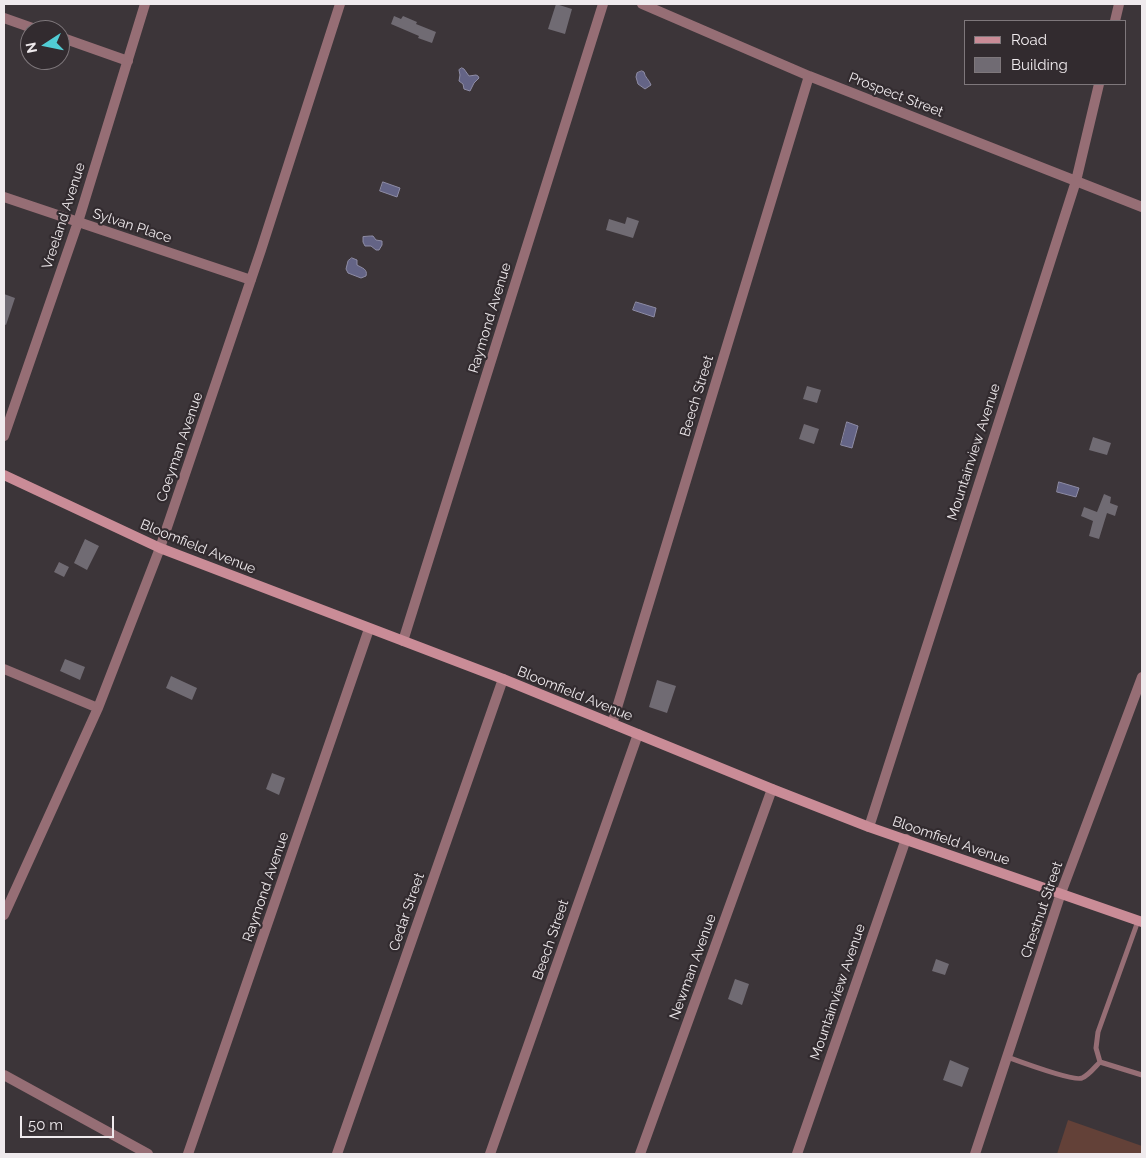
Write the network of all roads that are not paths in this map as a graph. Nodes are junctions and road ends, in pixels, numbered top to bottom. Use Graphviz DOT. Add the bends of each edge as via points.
graph roads {
  1 [pos="145,4"];
  2 [pos="340,4"];
  3 [pos="603,4"];
  4 [pos="642,4"];
  5 [pos="1119,4"];
  6 [pos="4,18"];
  7 [pos="1114,20"];
  8 [pos="20,24"];
  9 [pos="70,41"];
  10 [pos="128,61"];
  11 [pos="809,76"];
  12 [pos="1099,85"];
  13 [pos="1076,181"];
  14 [pos="4,197"];
  15 [pos="1142,207"];
  16 [pos="78,222"];
  17 [pos="251,280"];
  18 [pos="4,436"];
  19 [pos="4,474"];
  20 [pos="160,548"];
  21 [pos="370,629"];
  22 [pos="403,641"];
  23 [pos="4,670"];
  24 [pos="503,680"];
  25 [pos="1142,680"];
  26 [pos="98,708"];
  27 [pos="612,724"];
  28 [pos="638,734"];
  29 [pos="772,789"];
  30 [pos="869,827"];
  31 [pos="906,839"];
  32 [pos="1061,893"];
  33 [pos="4,915"];
  34 [pos="1140,921"];
  35 [pos="1007,1057"];
  36 [pos="1100,1062"];
  37 [pos="4,1074"];
  38 [pos="1142,1075"];
  39 [pos="148,1154"];
  40 [pos="188,1154"];
  41 [pos="337,1154"];
  42 [pos="490,1154"];
  43 [pos="640,1154"];
  44 [pos="797,1154"];
  45 [pos="975,1154"];
  1 -- 10 [label="street, Vreeland Avenue"];
  2 -- 17 [label="street, Coeyman Avenue"];
  3 -- 22 [label="street, Raymond Avenue"];
  4 -- 11 [label="street, Prospect Street"];
  5 -- 7 [label="street"];
  6 -- 8 [label="street"];
  9 -- 10 [label="street"];
  10 -- 16 [label="street, Vreeland Avenue"];
  11 -- 13 [label="street, Prospect Street"];
  11 -- 27 [label="street, Beech Street"];
  12 -- 13 [label="street, Mountainview Avenue"];
  13 -- 15 [label="street, Prospect Street"];
  13 -- 30 [label="street, Mountainview Avenue"];
  14 -- 16 [label="street, Sylvan Place"];
  16 -- 17 [label="street, Sylvan Place"];
  16 -- 18 [label="street, Vreeland Avenue"];
  17 -- 20 [label="street, Coeyman Avenue"];
  19 -- 20 [label="street, Bloomfield Avenue"];
  20 -- 21 [label="street, Bloomfield Avenue"];
  20 -- 26 [label="street, Coeyman Avenue"];
  21 -- 22 [label="street, Bloomfield Avenue"];
  21 -- 40 [label="street, Raymond Avenue"];
  22 -- 24 [label="street, Bloomfield Avenue"];
  23 -- 26 [label="street"];
  24 -- 27 [label="street, Bloomfield Avenue"];
  24 -- 41 [label="street, Cedar Street"];
  25 -- 32 [label="street, Chestnut Street"];
  26 -- 33 [label="street, Coeyman Avenue"];
  27 -- 28 [label="street, Bloomfield Avenue"];
  28 -- 29 [label="street, Bloomfield Avenue"];
  28 -- 42 [label="street, Beech Street"];
  29 -- 30 [label="street, Bloomfield Avenue"];
  29 -- 43 [label="street, Newman Avenue"];
  30 -- 31 [label="street, Bloomfield Avenue"];
  31 -- 32 [label="street, Bloomfield Avenue"];
  31 -- 44 [label="street, Mountainview Avenue"];
  32 -- 34 [label="street, Bloomfield Avenue"];
  32 -- 35 [label="street, Chestnut Street"];
  34 -- 36 [label="lane" via="1098,1032 1096,1048"];
  35 -- 36 [label="lane" via="1079,1079"];
  35 -- 45 [label="street, Chestnut Street"];
  36 -- 38 [label="lane"];
  37 -- 39 [label="street"];
}
